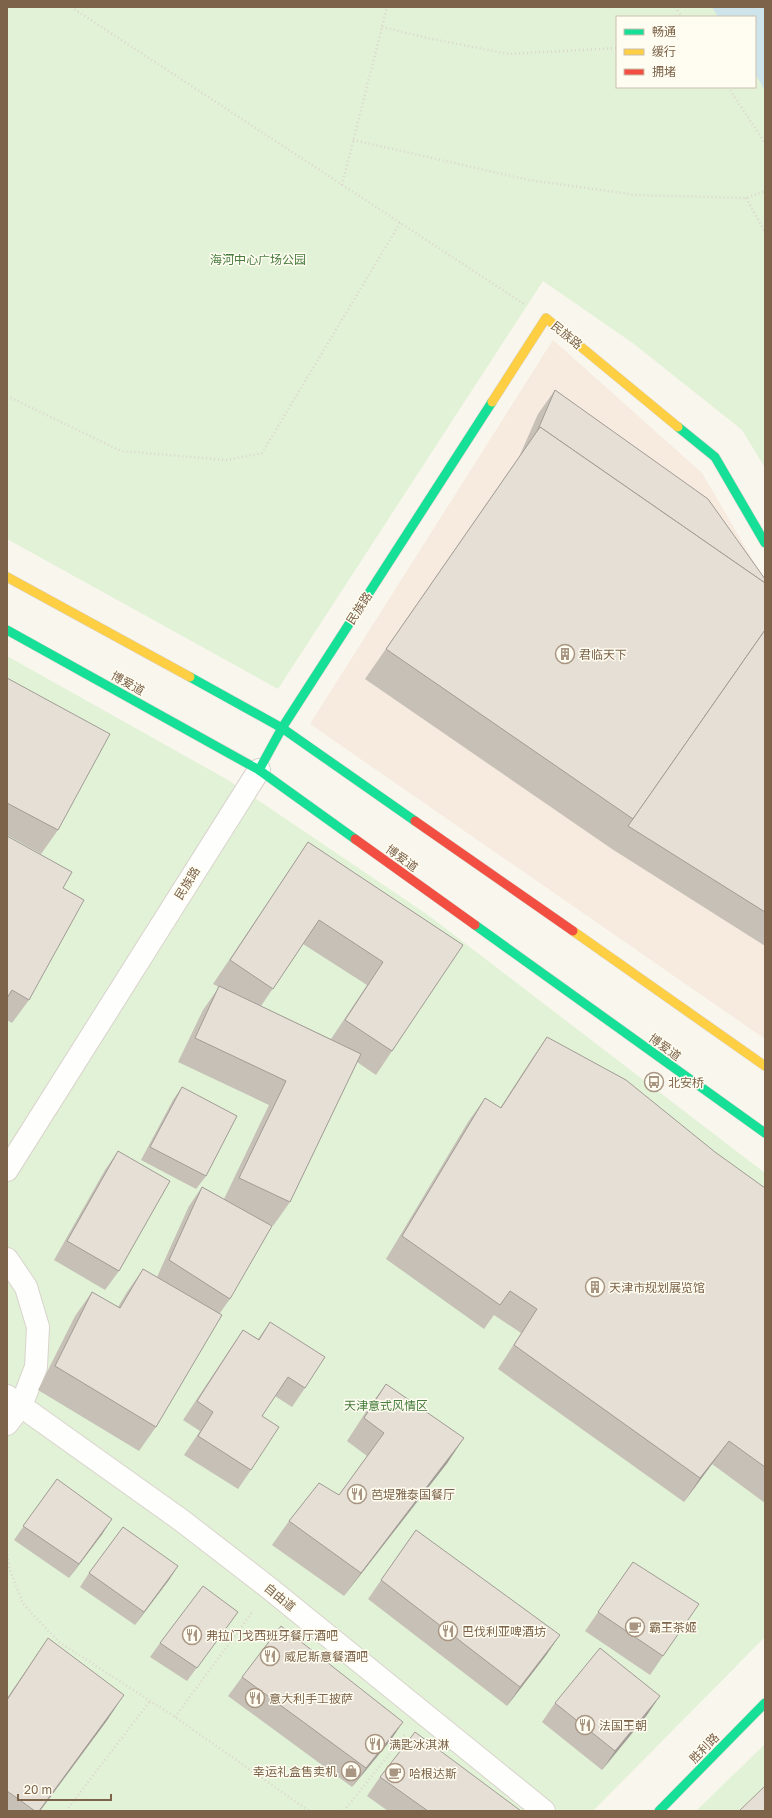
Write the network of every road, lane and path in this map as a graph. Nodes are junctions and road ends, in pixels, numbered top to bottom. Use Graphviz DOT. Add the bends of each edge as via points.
graph roads {
  1 [pos="71,7"];
  2 [pos="387,7"];
  3 [pos="675,7"];
  4 [pos="681,16"];
  5 [pos="382,27"];
  6 [pos="616,48"];
  7 [pos="729,88"];
  8 [pos="353,140"];
  9 [pos="765,143"];
  10 [pos="342,185"];
  11 [pos="765,191"];
  12 [pos="746,198"];
  13 [pos="400,223"];
  14 [pos="765,232"];
  15 [pos="546,318"];
  16 [pos="7,396"];
  17 [pos="765,543"];
  18 [pos="7,577"];
  19 [pos="7,630"];
  20 [pos="282,728"];
  21 [pos="258,770"];
  22 [pos="765,1066"];
  23 [pos="765,1133"];
  24 [pos="7,1170"];
  25 [pos="7,1258"];
  26 [pos="14,1401"];
  27 [pos="7,1424"];
  28 [pos="7,1555"];
  29 [pos="269,1588"];
  30 [pos="150,1701"];
  31 [pos="765,1703"];
  32 [pos="422,1712"];
  33 [pos="175,1717"];
  34 [pos="66,1811"];
  35 [pos="309,1811"];
  36 [pos="344,1811"];
  37 [pos="544,1811"];
  38 [pos="659,1811"];
  1 -- 10 [label="path"];
  2 -- 5 [label="path"];
  3 -- 4 [label="path"];
  5 -- 6 [label="path" via="509,54"];
  5 -- 8 [label="path"];
  7 -- 9 [label="path"];
  8 -- 10 [label="path"];
  8 -- 12 [label="path" via="529,180 636,194"];
  10 -- 13 [label="path"];
  11 -- 12 [label="path"];
  12 -- 14 [label="path"];
  13 -- 15 [label="path"];
  13 -- 16 [label="path" via="262,453 227,460 121,451"];
  15 -- 17 [label="main road, 民族路" via="715,457"];
  15 -- 20 [label="main road, 民族路"];
  18 -- 20 [label="main road"];
  19 -- 21 [label="main road, 博爱道"];
  20 -- 21 [label="main road, 民族路"];
  20 -- 22 [label="main road"];
  21 -- 23 [label="main road, 博爱道"];
  21 -- 24 [label="street, 民族路"];
  25 -- 26 [label="street" via="26,1287 38,1327 36,1367"];
  26 -- 27 [label="street"];
  26 -- 29 [label="street, 自由道" via="181,1520"];
  28 -- 30 [label="path" via="23,1604 59,1642"];
  29 -- 32 [label="street, 自由道"];
  29 -- 33 [label="path"];
  30 -- 33 [label="path"];
  30 -- 34 [label="path"];
  31 -- 38 [label="main road, 胜利路"];
  32 -- 36 [label="path"];
  32 -- 37 [label="street, 自由道"];
  33 -- 35 [label="path"];
}
